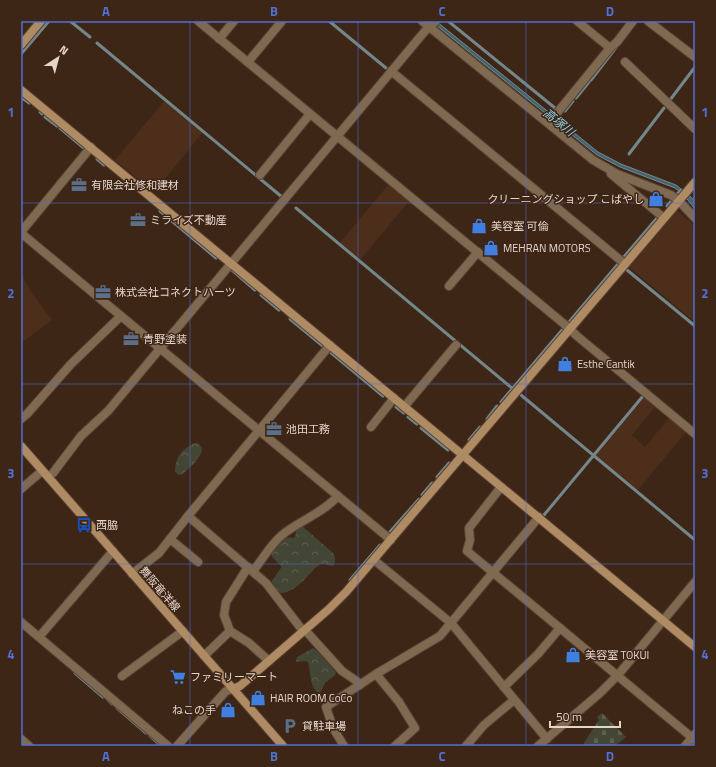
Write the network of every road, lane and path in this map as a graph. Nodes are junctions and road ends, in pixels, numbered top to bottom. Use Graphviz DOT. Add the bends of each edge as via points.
graph roads {
  1 [pos="41,21"];
  2 [pos="198,21"];
  3 [pos="234,21"];
  4 [pos="282,21"];
  5 [pos="422,21"];
  6 [pos="577,21"];
  7 [pos="633,21"];
  8 [pos="648,21"];
  9 [pos="433,24"];
  10 [pos="220,39"];
  11 [pos="21,45"];
  12 [pos="610,48"];
  13 [pos="695,57"];
  14 [pos="248,62"];
  15 [pos="625,62"];
  16 [pos="392,71"];
  17 [pos="21,90"];
  18 [pos="557,113"];
  19 [pos="310,114"];
  20 [pos="695,129"];
  21 [pos="337,136"];
  22 [pos="91,147"];
  23 [pos="605,168"];
  24 [pos="260,175"];
  25 [pos="693,186"];
  26 [pos="680,200"];
  27 [pos="664,218"];
  28 [pos="695,218"];
  29 [pos="21,232"];
  30 [pos="478,252"];
  31 [pos="231,263"];
  32 [pos="625,264"];
  33 [pos="449,286"];
  34 [pos="121,316"];
  35 [pos="570,329"];
  36 [pos="330,345"];
  37 [pos="456,345"];
  38 [pos="160,348"];
  39 [pos="394,398"];
  40 [pos="404,407"];
  41 [pos="21,420"];
  42 [pos="371,427"];
  43 [pos="259,430"];
  44 [pos="695,434"];
  45 [pos="21,446"];
  46 [pos="463,455"];
  47 [pos="45,474"];
  48 [pos="502,487"];
  49 [pos="21,489"];
  50 [pos="338,496"];
  51 [pos="188,516"];
  52 [pos="539,517"];
  53 [pos="170,539"];
  54 [pos="391,540"];
  55 [pos="113,551"];
  56 [pos="374,560"];
  57 [pos="198,562"];
  58 [pos="251,569"];
  59 [pos="493,572"];
  60 [pos="132,574"];
  61 [pos="695,582"];
  62 [pos="663,621"];
  63 [pos="21,622"];
  64 [pos="451,623"];
  65 [pos="560,628"];
  66 [pos="230,630"];
  67 [pos="183,631"];
  68 [pos="304,631"];
  69 [pos="39,637"];
  70 [pos="695,647"];
  71 [pos="204,656"];
  72 [pos="269,661"];
  73 [pos="376,674"];
  74 [pos="618,675"];
  75 [pos="122,676"];
  76 [pos="360,685"];
  77 [pos="504,687"];
  78 [pos="233,688"];
  79 [pos="514,700"];
  80 [pos="694,737"];
  81 [pos="547,738"];
  82 [pos="168,746"];
  83 [pos="177,746"];
  84 [pos="283,746"];
  85 [pos="344,746"];
  86 [pos="395,746"];
  87 [pos="466,746"];
  88 [pos="538,746"];
  89 [pos="685,746"];
  1 -- 11 [label="street"];
  2 -- 10 [label="street"];
  3 -- 10 [label="street"];
  4 -- 14 [label="street"];
  5 -- 9 [label="street"];
  6 -- 12 [label="street"];
  7 -- 12 [label="street"];
  8 -- 13 [label="street"];
  9 -- 16 [label="street"];
  9 -- 23 [label="street"];
  10 -- 14 [label="street"];
  12 -- 18 [label="street"];
  14 -- 19 [label="street"];
  15 -- 20 [label="street"];
  16 -- 21 [label="street"];
  16 -- 32 [label="street"];
  17 -- 22 [label="street"];
  19 -- 21 [label="street"];
  19 -- 24 [label="street"];
  21 -- 30 [label="street"];
  21 -- 31 [label="street"];
  22 -- 29 [label="street"];
  22 -- 31 [label="street"];
  23 -- 26 [label="street"];
  23 -- 27 [label="street"];
  25 -- 26 [label="street"];
  26 -- 27 [label="street"];
  26 -- 28 [label="street"];
  27 -- 32 [label="street"];
  29 -- 34 [label="street"];
  30 -- 33 [label="street"];
  30 -- 35 [label="street"];
  31 -- 36 [label="street"];
  31 -- 38 [label="street"];
  32 -- 35 [label="street"];
  34 -- 38 [label="street"];
  34 -- 41 [label="street" via="71,364"];
  35 -- 44 [label="street"];
  35 -- 46 [label="street"];
  36 -- 39 [label="street"];
  36 -- 43 [label="street"];
  37 -- 40 [label="street"];
  38 -- 43 [label="street"];
  38 -- 47 [label="street" via="108,411 81,436 53,473"];
  39 -- 40 [label="street"];
  39 -- 42 [label="street"];
  40 -- 46 [label="street"];
  43 -- 50 [label="street"];
  43 -- 51 [label="street"];
  45 -- 47 [label="street, 舞阪竜洋線"];
  46 -- 48 [label="street"];
  46 -- 54 [label="street"];
  47 -- 49 [label="street"];
  47 -- 55 [label="street, 舞阪竜洋線"];
  48 -- 52 [label="street"];
  48 -- 59 [label="street" via="469,528 468,550"];
  50 -- 54 [label="street"];
  50 -- 58 [label="street" via="281,536"];
  51 -- 53 [label="street"];
  51 -- 58 [label="street"];
  52 -- 59 [label="street"];
  52 -- 62 [label="street"];
  53 -- 57 [label="street"];
  53 -- 60 [label="street" via="159,553"];
  54 -- 56 [label="street"];
  55 -- 60 [label="street, 舞阪竜洋線"];
  55 -- 69 [label="street"];
  56 -- 64 [label="street"];
  56 -- 68 [label="street" via="342,597"];
  58 -- 66 [label="street" via="226,602 224,615"];
  58 -- 68 [label="street" via="266,583"];
  59 -- 64 [label="street"];
  59 -- 65 [label="street"];
  60 -- 67 [label="street, 舞阪竜洋線"];
  61 -- 62 [label="street"];
  62 -- 70 [label="street"];
  62 -- 74 [label="street"];
  63 -- 69 [label="street"];
  64 -- 73 [label="street" via="432,642"];
  64 -- 77 [label="street"];
  65 -- 74 [label="street"];
  65 -- 77 [label="street" via="535,658"];
  66 -- 71 [label="street"];
  66 -- 72 [label="street"];
  67 -- 71 [label="street, 舞阪竜洋線"];
  67 -- 75 [label="street"];
  68 -- 72 [label="street"];
  68 -- 76 [label="street" via="342,672"];
  69 -- 82 [label="street"];
  71 -- 78 [label="street, 舞阪竜洋線"];
  72 -- 78 [label="street" via="240,686"];
  73 -- 76 [label="street"];
  73 -- 86 [label="street" via="399,702 415,728"];
  74 -- 80 [label="street"];
  74 -- 81 [label="street"];
  76 -- 85 [label="street" via="326,707 333,728"];
  77 -- 79 [label="street"];
  78 -- 83 [label="street" via="226,691"];
  78 -- 84 [label="street, 舞阪竜洋線"];
  79 -- 81 [label="street"];
  79 -- 87 [label="street" via="484,725"];
  80 -- 89 [label="street"];
  81 -- 88 [label="street"];
}
